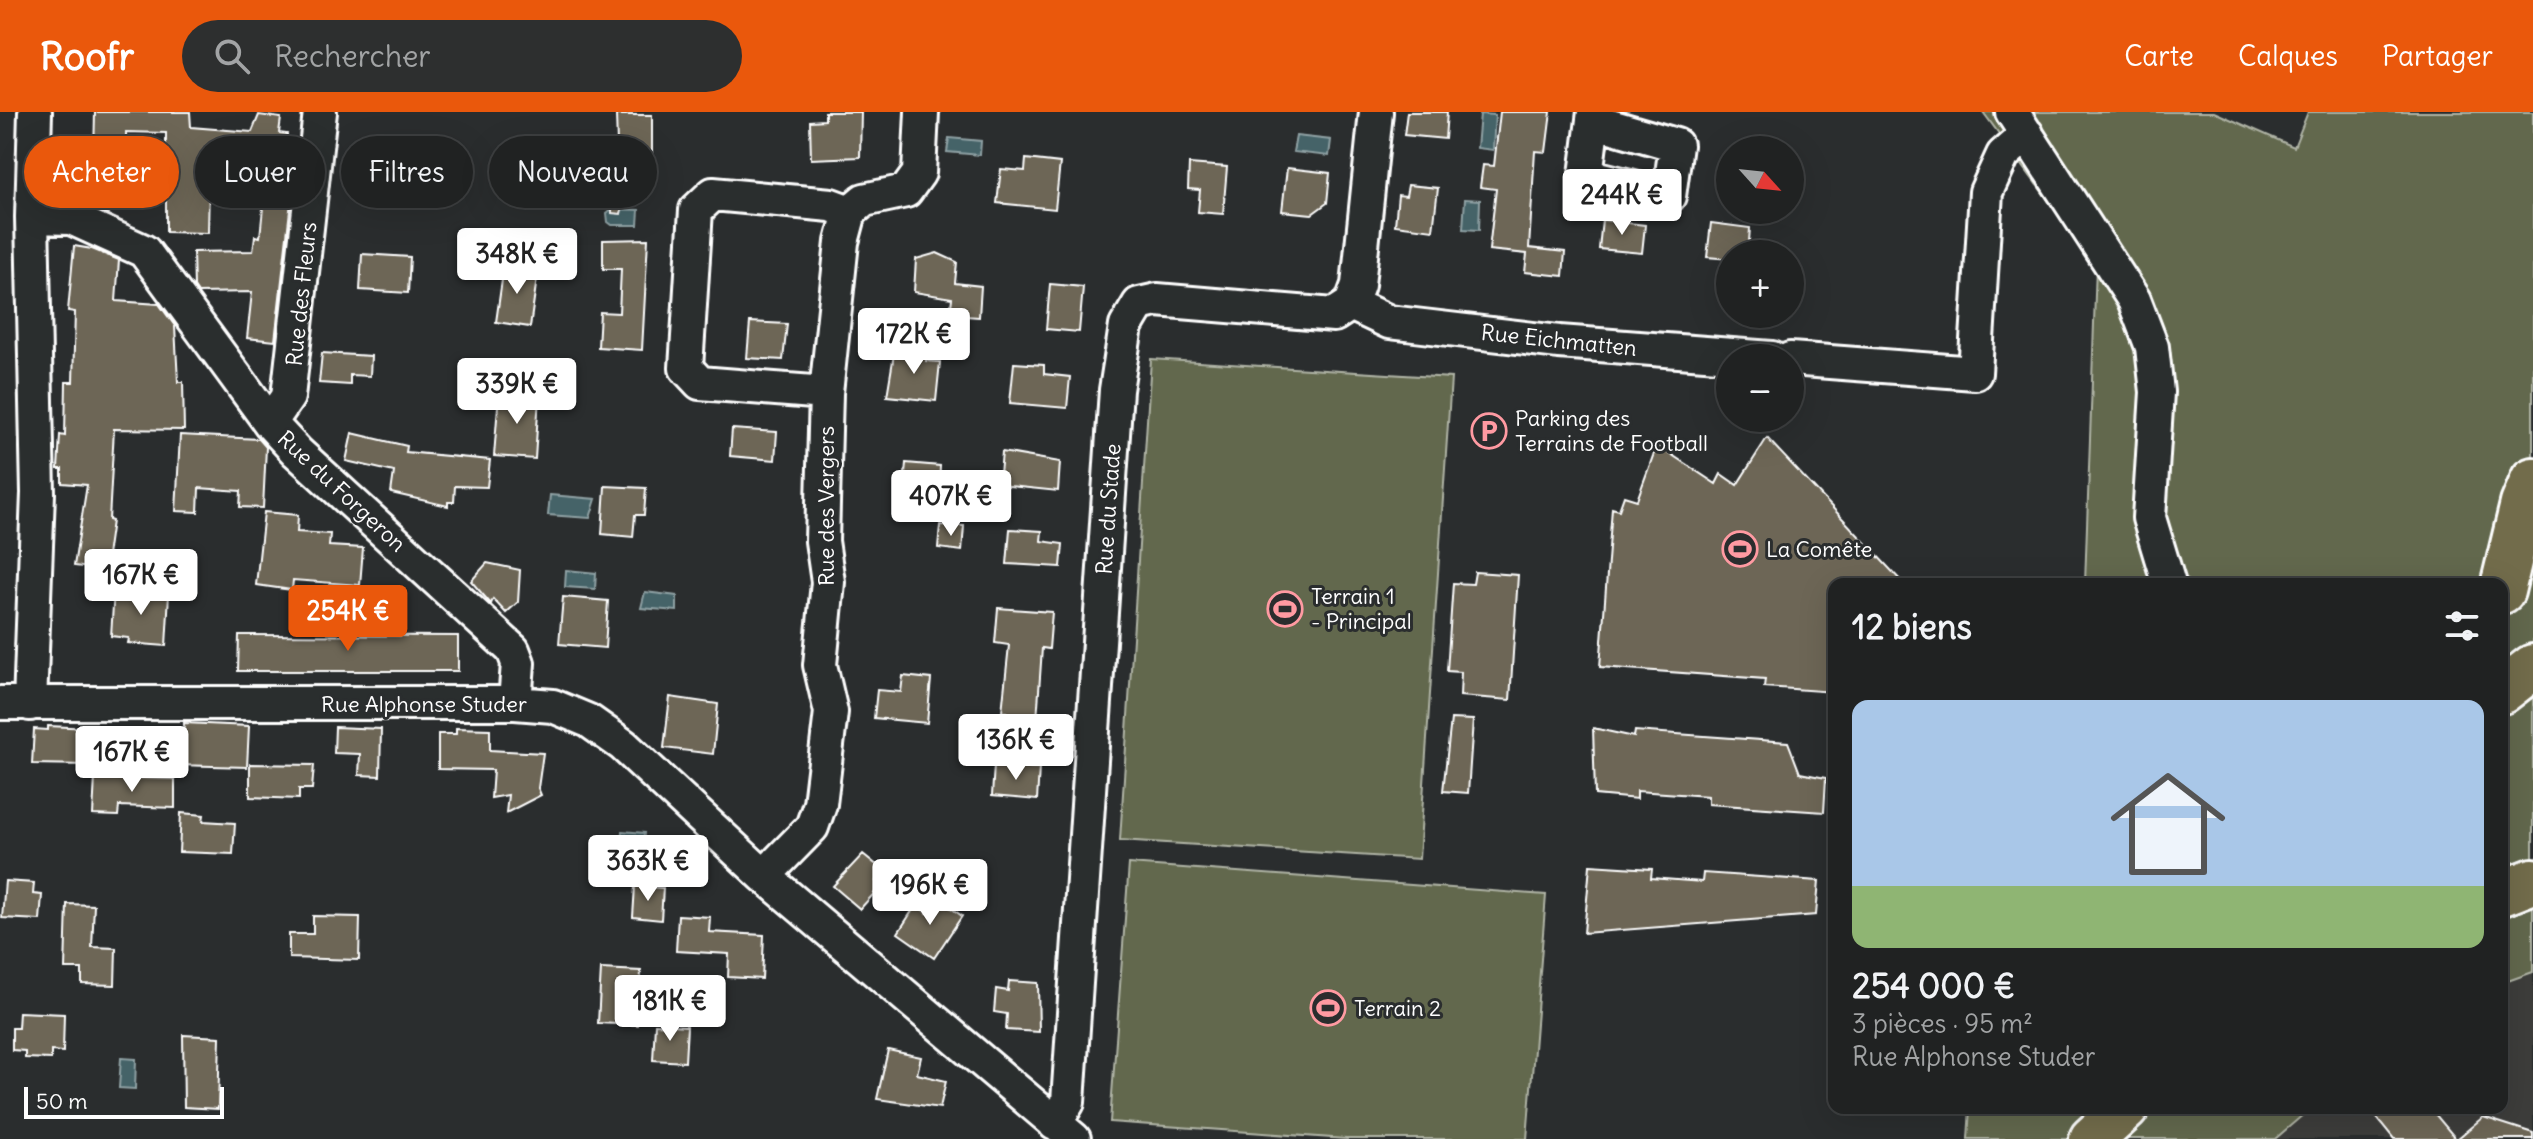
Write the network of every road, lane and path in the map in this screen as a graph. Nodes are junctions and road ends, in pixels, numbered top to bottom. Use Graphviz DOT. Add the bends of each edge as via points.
graph roads {
  1 [pos="35,112"];
  2 [pos="320,112"];
  3 [pos="922,112"];
  4 [pos="1376,112"];
  5 [pos="2019,123"];
  6 [pos="850,212"];
  7 [pos="32,217"];
  8 [pos="1351,304"];
  9 [pos="1716,354"];
  10 [pos="1804,360"];
  11 [pos="826,393"];
  12 [pos="270,423"];
  13 [pos="2533,480"];
  14 [pos="2167,578"];
  15 [pos="2505,578"];
  16 [pos="2533,667"];
  17 [pos="2508,686"];
  18 [pos="2508,694"];
  19 [pos="15,703"];
  20 [pos="515,703"];
  21 [pos="2533,704"];
  22 [pos="764,876"];
  23 [pos="2119,1114"];
  24 [pos="1065,1131"];
  25 [pos="2092,1139"];
  1 -- 7 [label="street"];
  2 -- 12 [label="street, Rue des Fleurs" via="288,397"];
  3 -- 6 [label="street" via="919,173 913,182 906,191 864,200"];
  4 -- 8 [label="street" via="1358,285"];
  5 -- 10 [label="street" via="1986,192 1975,373"];
  5 -- 14 [label="street" via="2134,300 2152,347 2157,392 2149,518"];
  6 -- 11 [label="street, Rue des Vergers"];
  6 -- 11 [label="street" via="831,205 713,194 696,210 686,368 700,383"];
  7 -- 12 [label="street, Rue du Forgeron" via="71,218 144,251"];
  7 -- 19 [label="street" via="38,493"];
  8 -- 9 [label="street, Rue Eichmatten" via="1389,322"];
  8 -- 24 [label="street, Rue du Stade" via="1334,315 1157,300 1139,304 1126,326 1116,390"];
  11 -- 22 [label="street, Rue des Vergers" via="822,541 828,582 820,665 831,712 820,804 812,827"];
  12 -- 20 [label="street, Rue du Forgeron" via="513,650 518,663"];
  13 -- 15 [label="main road"];
  16 -- 17 [label="main road"];
  18 -- 21 [label="main road"];
  19 -- 20 [label="street, Rue Alphonse Studer"];
  20 -- 22 [label="street, Rue Alphonse Studer" via="553,706 589,721 623,745"];
  22 -- 24 [label="street, Rue Alphonse Studer"];
  23 -- 25 [label="main road"];
}
